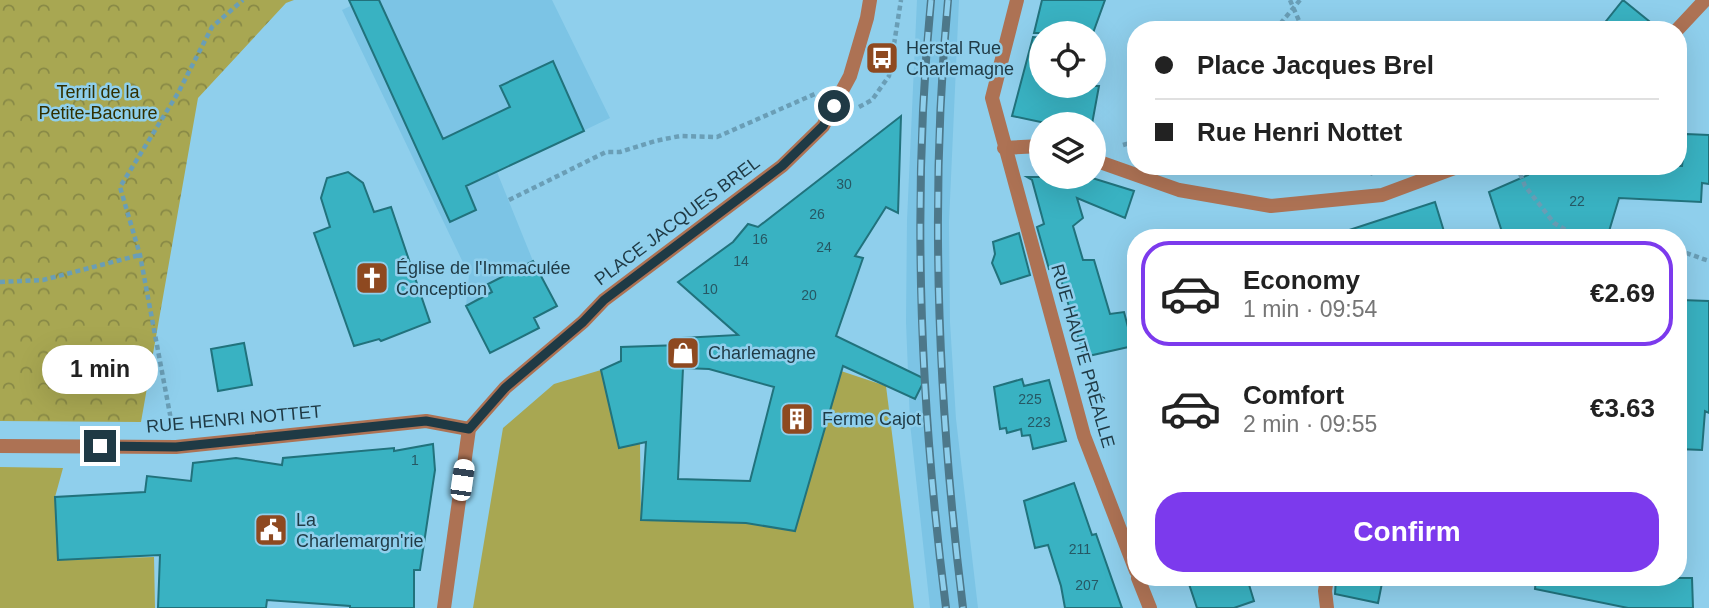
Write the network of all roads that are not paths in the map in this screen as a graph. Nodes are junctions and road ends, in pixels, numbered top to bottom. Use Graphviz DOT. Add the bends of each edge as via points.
graph roads {
  1 [pos="870,0"];
  2 [pos="1017,0"];
  3 [pos="1704,0"];
  4 [pos="1685,21"];
  5 [pos="1029,147"];
  6 [pos="1004,148"];
  7 [pos="1106,164"];
  8 [pos="1127,172"];
  9 [pos="1136,175"];
  10 [pos="1436,175"];
  11 [pos="469,429"];
  12 [pos="0,446"];
  13 [pos="1127,548"];
  14 [pos="1141,586"];
  15 [pos="1326,586"];
  16 [pos="444,608"];
  17 [pos="1150,608"];
  18 [pos="1327,608"];
  1 -- 11 [label="street, PLACE JACQUES BREL" via="850,76 823,126 762,181 604,300 505,388"];
  2 -- 6 [label="street, RUE HAUTE PRÉALLE" via="992,98"];
  3 -- 4 [label="street"];
  5 -- 6 [label="street"];
  6 -- 13 [label="street, RUE HAUTE PRÉALLE" via="1084,436"];
  7 -- 8 [label="street"];
  9 -- 10 [label="street" via="1179,190 1271,206 1382,195"];
  11 -- 12 [label="street, RUE HENRI NOTTET" via="426,421 176,447"];
  11 -- 16 [label="street"];
  14 -- 17 [label="street"];
  15 -- 18 [label="street"];
}
